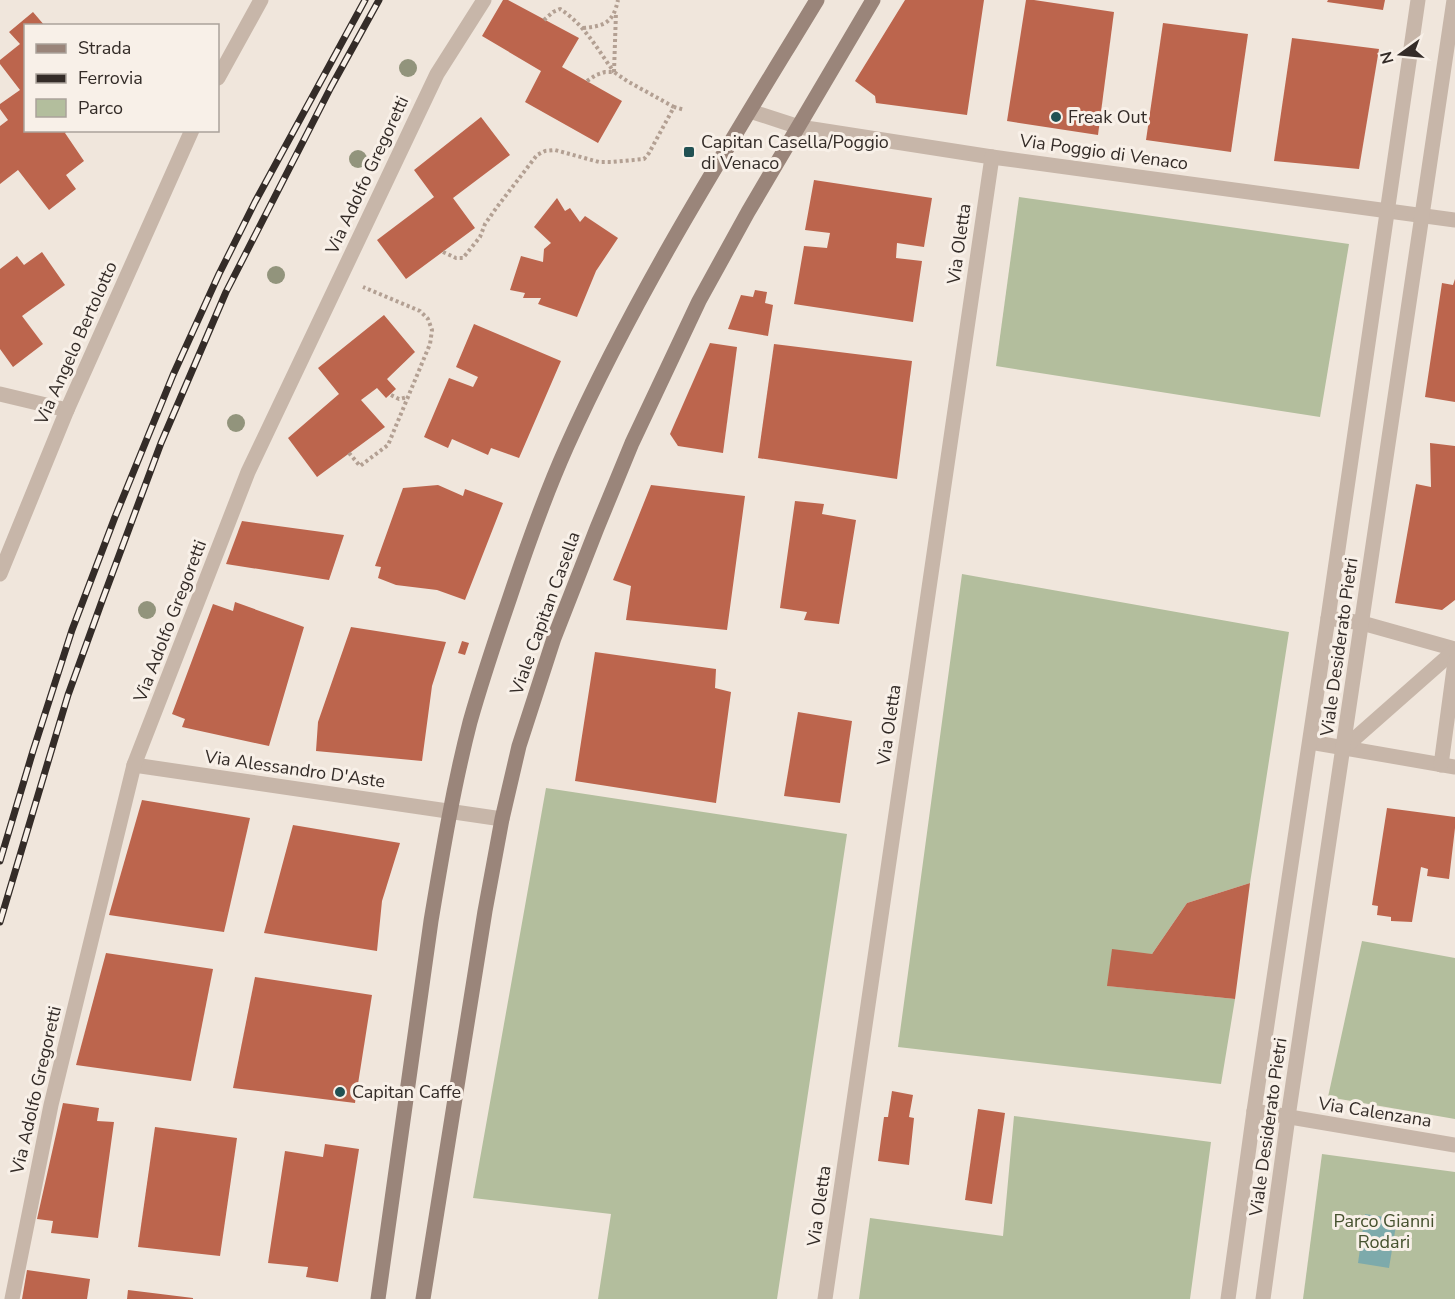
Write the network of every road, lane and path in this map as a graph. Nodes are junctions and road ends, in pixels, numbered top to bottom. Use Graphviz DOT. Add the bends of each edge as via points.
graph roads {
  1 [pos="261,0"];
  2 [pos="484,0"];
  3 [pos="618,0"];
  4 [pos="818,0"];
  5 [pos="873,0"];
  6 [pos="1418,0"];
  7 [pos="1454,0"];
  8 [pos="615,12"];
  9 [pos="544,20"];
  10 [pos="582,28"];
  11 [pos="614,72"];
  12 [pos="219,76"];
  13 [pos="587,81"];
  14 [pos="674,107"];
  15 [pos="685,110"];
  16 [pos="750,111"];
  17 [pos="799,127"];
  18 [pos="191,132"];
  19 [pos="992,157"];
  20 [pos="1387,210"];
  21 [pos="1421,215"];
  22 [pos="1455,220"];
  23 [pos="443,252"];
  24 [pos="363,287"];
  25 [pos="0,393"];
  26 [pos="391,395"];
  27 [pos="409,397"];
  28 [pos="67,410"];
  29 [pos="349,453"];
  30 [pos="0,574"];
  31 [pos="1328,618"];
  32 [pos="1362,623"];
  33 [pos="1455,650"];
  34 [pos="1455,661"];
  35 [pos="1310,742"];
  36 [pos="1344,748"];
  37 [pos="134,765"];
  38 [pos="1448,766"];
  39 [pos="451,811"];
  40 [pos="502,819"];
  41 [pos="1254,1111"];
  42 [pos="1288,1117"];
  43 [pos="1455,1145"];
  44 [pos="12,1299"];
  45 [pos="378,1299"];
  46 [pos="423,1299"];
  47 [pos="825,1299"];
  48 [pos="1228,1299"];
  49 [pos="1263,1299"];
  1 -- 12 [label="street"];
  2 -- 37 [label="street, Via Adolfo Gregoretti" via="437,74 248,472"];
  3 -- 8 [label="path"];
  4 -- 16 [label="street, Viale Capitan Casella"];
  5 -- 17 [label="street, Viale Capitan Casella"];
  6 -- 20 [label="street, Viale Desiderato Pietri"];
  7 -- 21 [label="street, Viale Desiderato Pietri"];
  8 -- 10 [label="path" via="598,26"];
  8 -- 11 [label="path"];
  9 -- 10 [label="path" via="560,9"];
  10 -- 11 [label="path"];
  11 -- 13 [label="path"];
  11 -- 14 [label="path"];
  14 -- 15 [label="path"];
  14 -- 23 [label="path" via="644,159 599,162 555,150 537,155 463,258"];
  16 -- 17 [label="street, Via Poggio di Venaco"];
  16 -- 39 [label="street, Viale Capitan Casella" via="650,281 567,446 493,646 470,722"];
  17 -- 19 [label="street, Via Poggio di Venaco"];
  17 -- 40 [label="street, Viale Capitan Casella" via="704,291 632,443 554,638 519,746"];
  18 -- 28 [label="street, Via Angelo Bertolotto"];
  19 -- 20 [label="street, Via Poggio di Venaco"];
  19 -- 47 [label="street, Via Oletta"];
  20 -- 21 [label="street, Via Poggio di Venaco"];
  20 -- 31 [label="street, Viale Desiderato Pietri"];
  21 -- 22 [label="street, Via Poggio di Venaco"];
  21 -- 32 [label="street, Viale Desiderato Pietri"];
  24 -- 27 [label="path" via="420,311 428,319 432,330 430,344"];
  25 -- 28 [label="street"];
  26 -- 27 [label="path" via="399,399"];
  27 -- 29 [label="path" via="388,445 360,466"];
  28 -- 30 [label="street, Via Angelo Bertolotto"];
  31 -- 32 [label="street"];
  31 -- 35 [label="street, Viale Desiderato Pietri"];
  32 -- 33 [label="street"];
  32 -- 36 [label="street, Viale Desiderato Pietri"];
  33 -- 36 [label="street"];
  34 -- 38 [label="street"];
  35 -- 36 [label="street"];
  35 -- 41 [label="street, Viale Desiderato Pietri"];
  36 -- 38 [label="street"];
  36 -- 42 [label="street, Viale Desiderato Pietri"];
  37 -- 39 [label="street, Via Alessandro D'Aste"];
  37 -- 44 [label="street, Via Adolfo Gregoretti" via="51,1106"];
  39 -- 40 [label="street, Via Alessandro D'Aste"];
  39 -- 45 [label="street, Viale Capitan Casella" via="431,921"];
  40 -- 46 [label="street, Viale Capitan Casella"];
  41 -- 42 [label="street, Via Calenzana"];
  41 -- 48 [label="street, Viale Desiderato Pietri"];
  42 -- 43 [label="street, Via Calenzana"];
  42 -- 49 [label="street, Viale Desiderato Pietri"];
}
